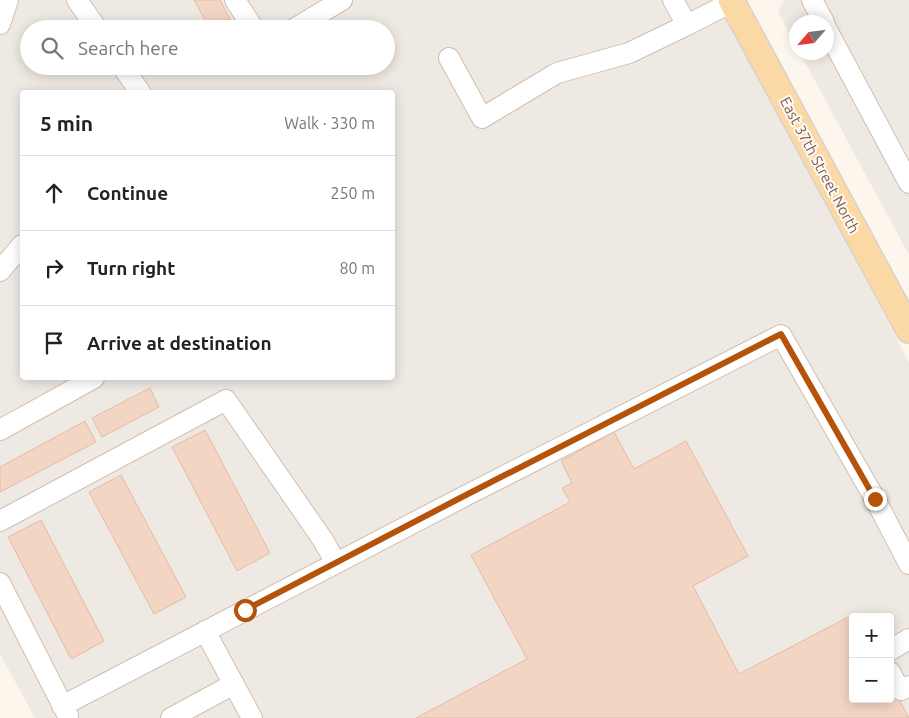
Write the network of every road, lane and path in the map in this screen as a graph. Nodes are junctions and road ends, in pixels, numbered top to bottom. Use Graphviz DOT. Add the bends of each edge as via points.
graph roads {
  1 [pos="8,0"];
  2 [pos="77,0"];
  3 [pos="235,0"];
  4 [pos="342,0"];
  5 [pos="673,0"];
  6 [pos="812,0"];
  7 [pos="732,1"];
  8 [pos="820,15"];
  9 [pos="91,20"];
  10 [pos="248,20"];
  11 [pos="309,20"];
  12 [pos="0,24"];
  13 [pos="687,25"];
  14 [pos="834,43"];
  15 [pos="449,58"];
  16 [pos="128,75"];
  17 [pos="139,90"];
  18 [pos="909,183"];
  19 [pos="20,247"];
  20 [pos="0,271"];
  21 [pos="909,330"];
  22 [pos="90,380"];
  23 [pos="0,430"];
  24 [pos="0,521"];
  25 [pos="907,555"];
  26 [pos="336,563"];
  27 [pos="0,583"];
  28 [pos="205,631"];
  29 [pos="909,640"];
  30 [pos="894,648"];
  31 [pos="894,680"];
  32 [pos="234,684"];
  33 [pos="909,686"];
  34 [pos="65,712"];
  35 [pos="171,718"];
  36 [pos="252,718"];
  1 -- 12 [label="lane"];
  2 -- 9 [label="lane"];
  3 -- 10 [label="lane"];
  4 -- 11 [label="lane"];
  5 -- 13 [label="lane"];
  6 -- 8 [label="lane"];
  7 -- 13 [label="lane"];
  7 -- 21 [label="main road, East 37th Street North"];
  13 -- 15 [label="lane" via="629,53 557,73 482,118"];
  14 -- 18 [label="lane"];
  16 -- 17 [label="lane"];
  19 -- 20 [label="lane"];
  22 -- 23 [label="lane"];
  24 -- 26 [label="lane" via="226,400"];
  25 -- 26 [label="lane" via="781,334"];
  26 -- 28 [label="lane"];
  27 -- 34 [label="lane"];
  28 -- 32 [label="lane"];
  28 -- 34 [label="lane"];
  29 -- 30 [label="lane"];
  31 -- 33 [label="lane" via="899,689"];
  32 -- 35 [label="lane"];
  32 -- 36 [label="lane"];
}
